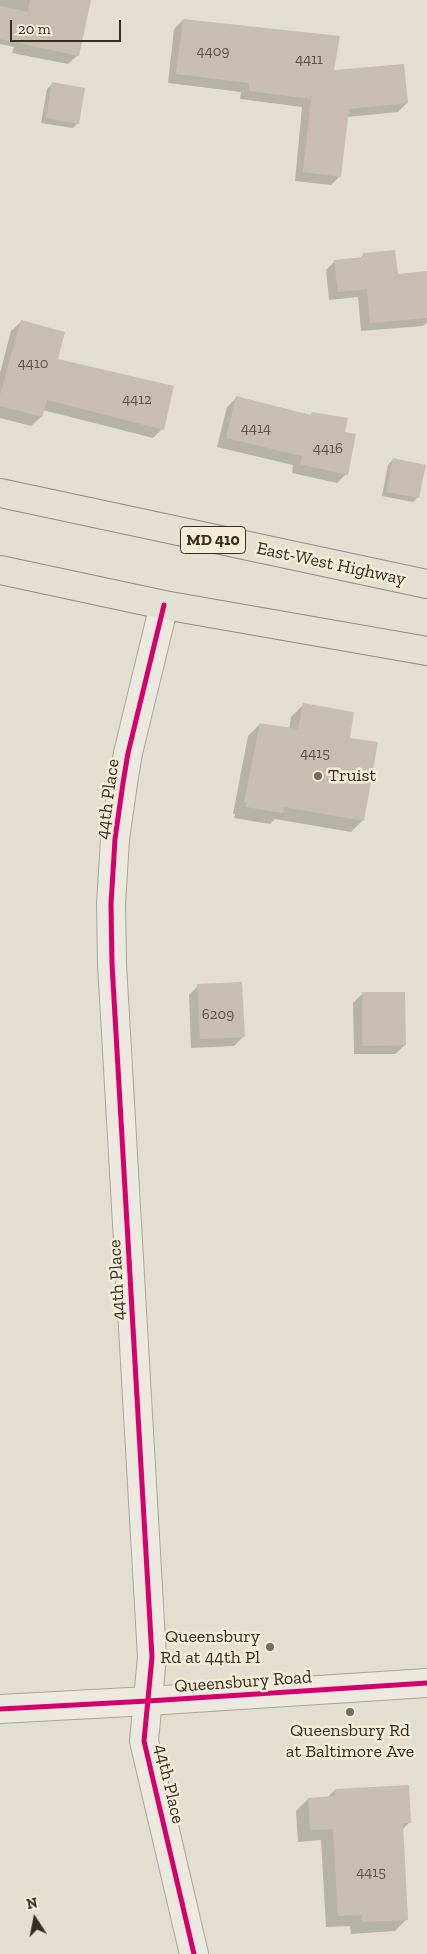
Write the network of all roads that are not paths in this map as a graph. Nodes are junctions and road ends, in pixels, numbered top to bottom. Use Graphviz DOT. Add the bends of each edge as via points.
graph roads {
  1 [pos="0,494"];
  2 [pos="0,570"];
  3 [pos="427,584"];
  4 [pos="164,605"];
  5 [pos="427,651"];
  6 [pos="427,1683"];
  7 [pos="148,1702"];
  8 [pos="0,1709"];
  9 [pos="194,1954"];
  1 -- 3 [label="main road, East-West Highway / MD 410"];
  2 -- 4 [label="main road"];
  4 -- 5 [label="main road"];
  4 -- 7 [label="street, 44th Place" via="128,753 115,840 111,904 152,1657"];
  6 -- 7 [label="street, Queensbury Road"];
  7 -- 8 [label="street, Queensbury Road"];
  7 -- 9 [label="street, 44th Place" via="144,1741"];
}
